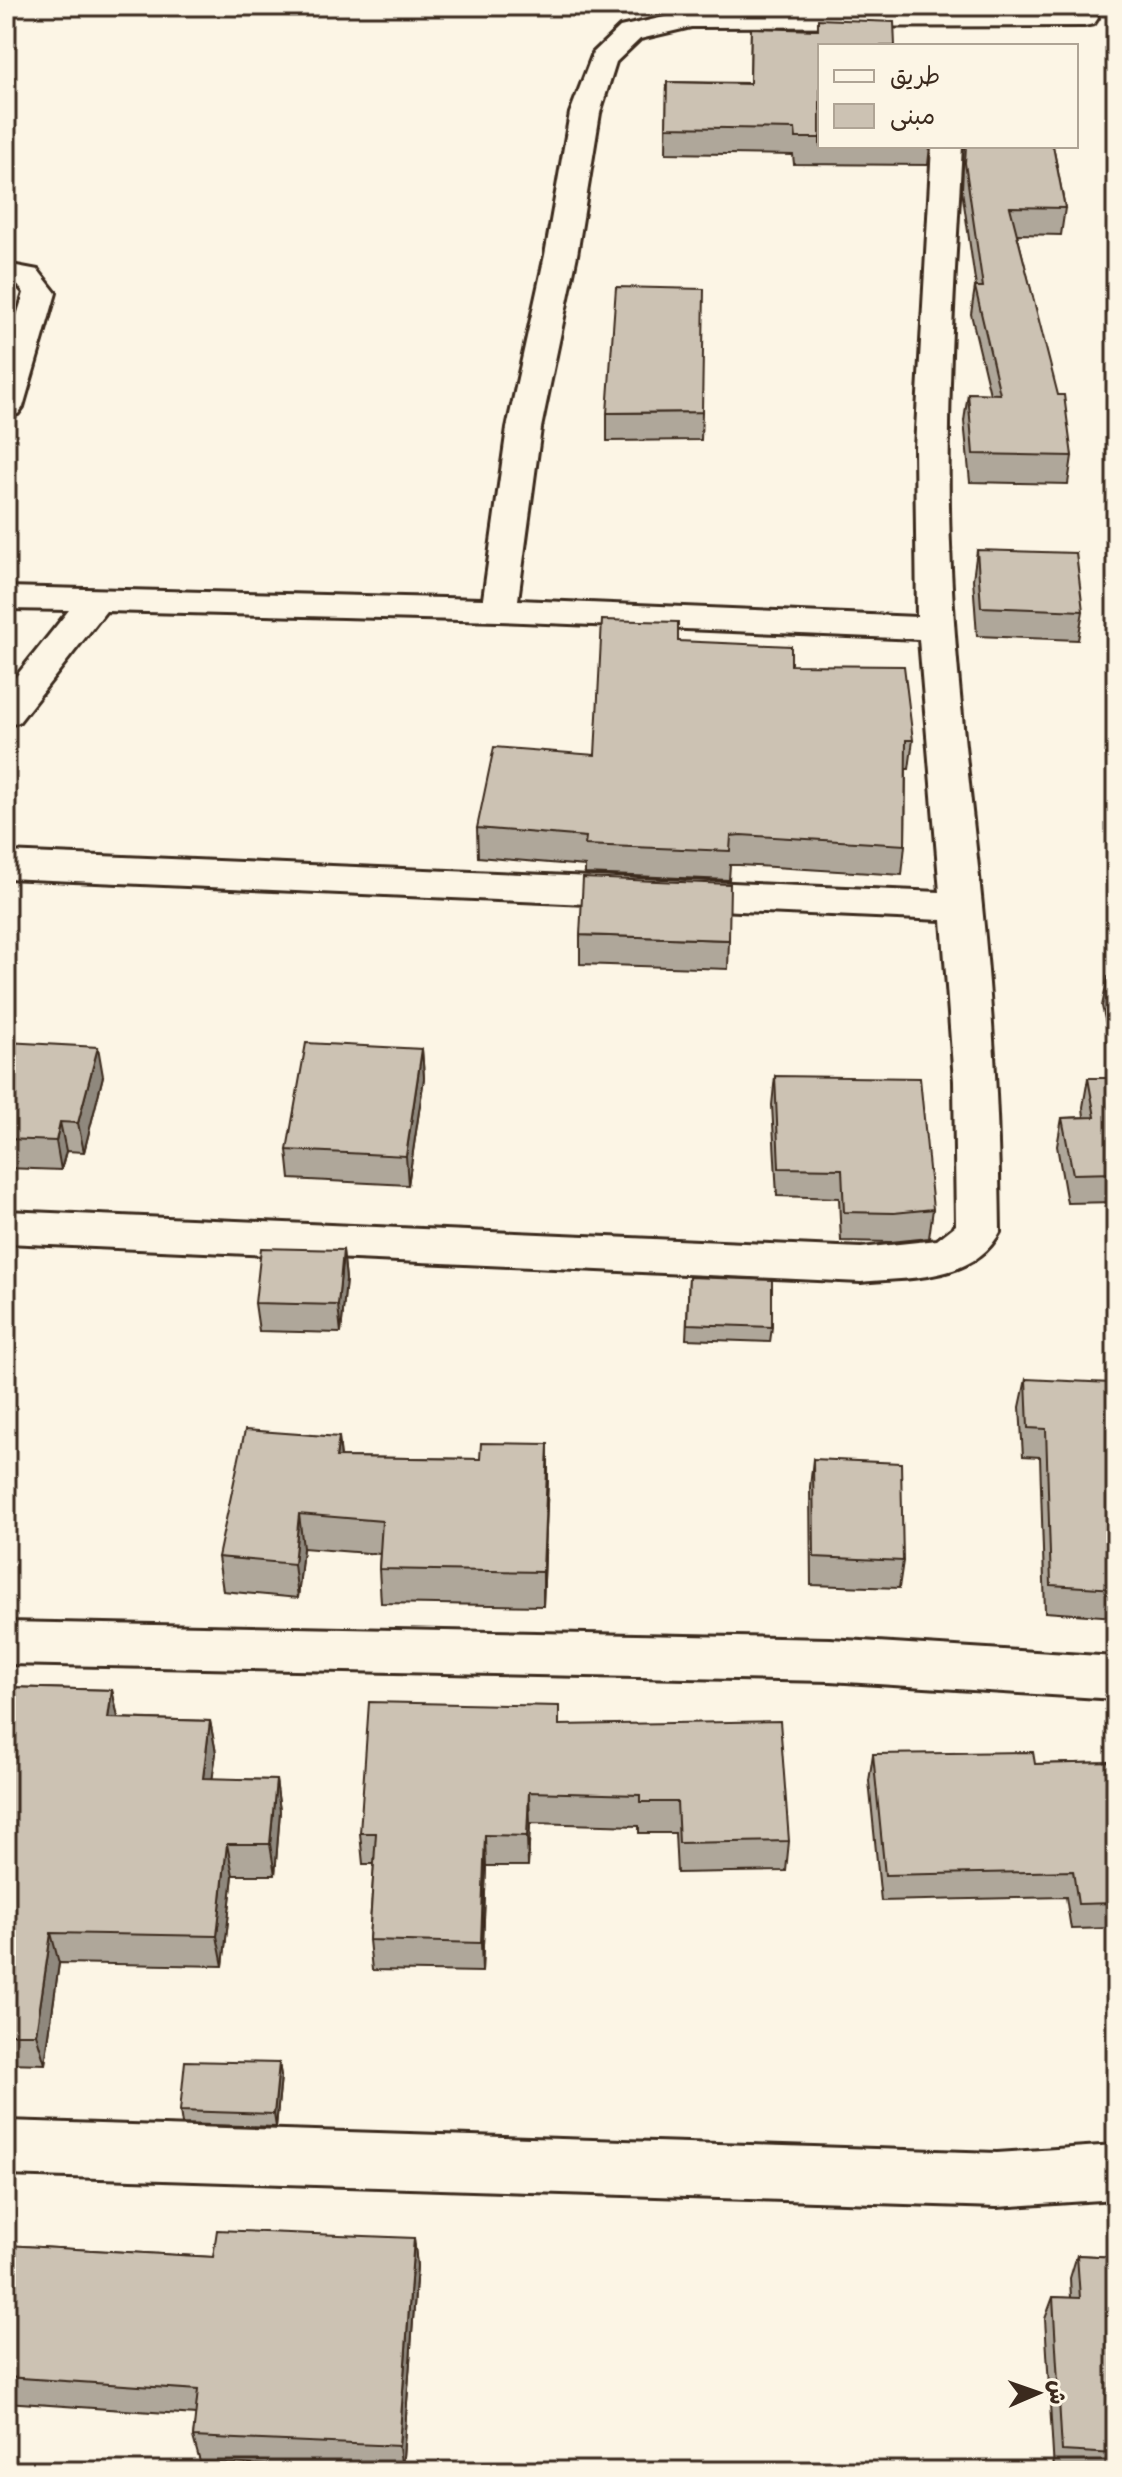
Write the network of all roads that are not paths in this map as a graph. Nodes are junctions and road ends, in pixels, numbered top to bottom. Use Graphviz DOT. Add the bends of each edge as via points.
graph roads {
  1 [pos="1078,6"];
  2 [pos="933,24"];
  3 [pos="947,148"];
  4 [pos="6,273"];
  5 [pos="6,407"];
  6 [pos="6,598"];
  7 [pos="95,601"];
  8 [pos="499,610"];
  9 [pos="936,629"];
  10 [pos="6,714"];
  11 [pos="6,865"];
  12 [pos="963,907"];
  13 [pos="6,1227"];
  14 [pos="6,1643"];
  15 [pos="1116,1678"];
  16 [pos="6,2148"];
  17 [pos="1116,2172"];
  1 -- 2 [label="street" via="1084,18"];
  2 -- 8 [label="street" via="691,19 630,33 603,59 585,113 524,428"];
  3 -- 9 [label="street" via="930,492"];
  4 -- 5 [label="street" via="30,277 40,293"];
  6 -- 7 [label="street"];
  7 -- 8 [label="street"];
  7 -- 10 [label="street"];
  8 -- 9 [label="street"];
  9 -- 12 [label="street"];
  11 -- 12 [label="street"];
  12 -- 13 [label="street" via="980,1150 978,1232 948,1256 861,1265"];
  14 -- 15 [label="street" via="830,1660"];
  16 -- 17 [label="street" via="997,2180"];
}
